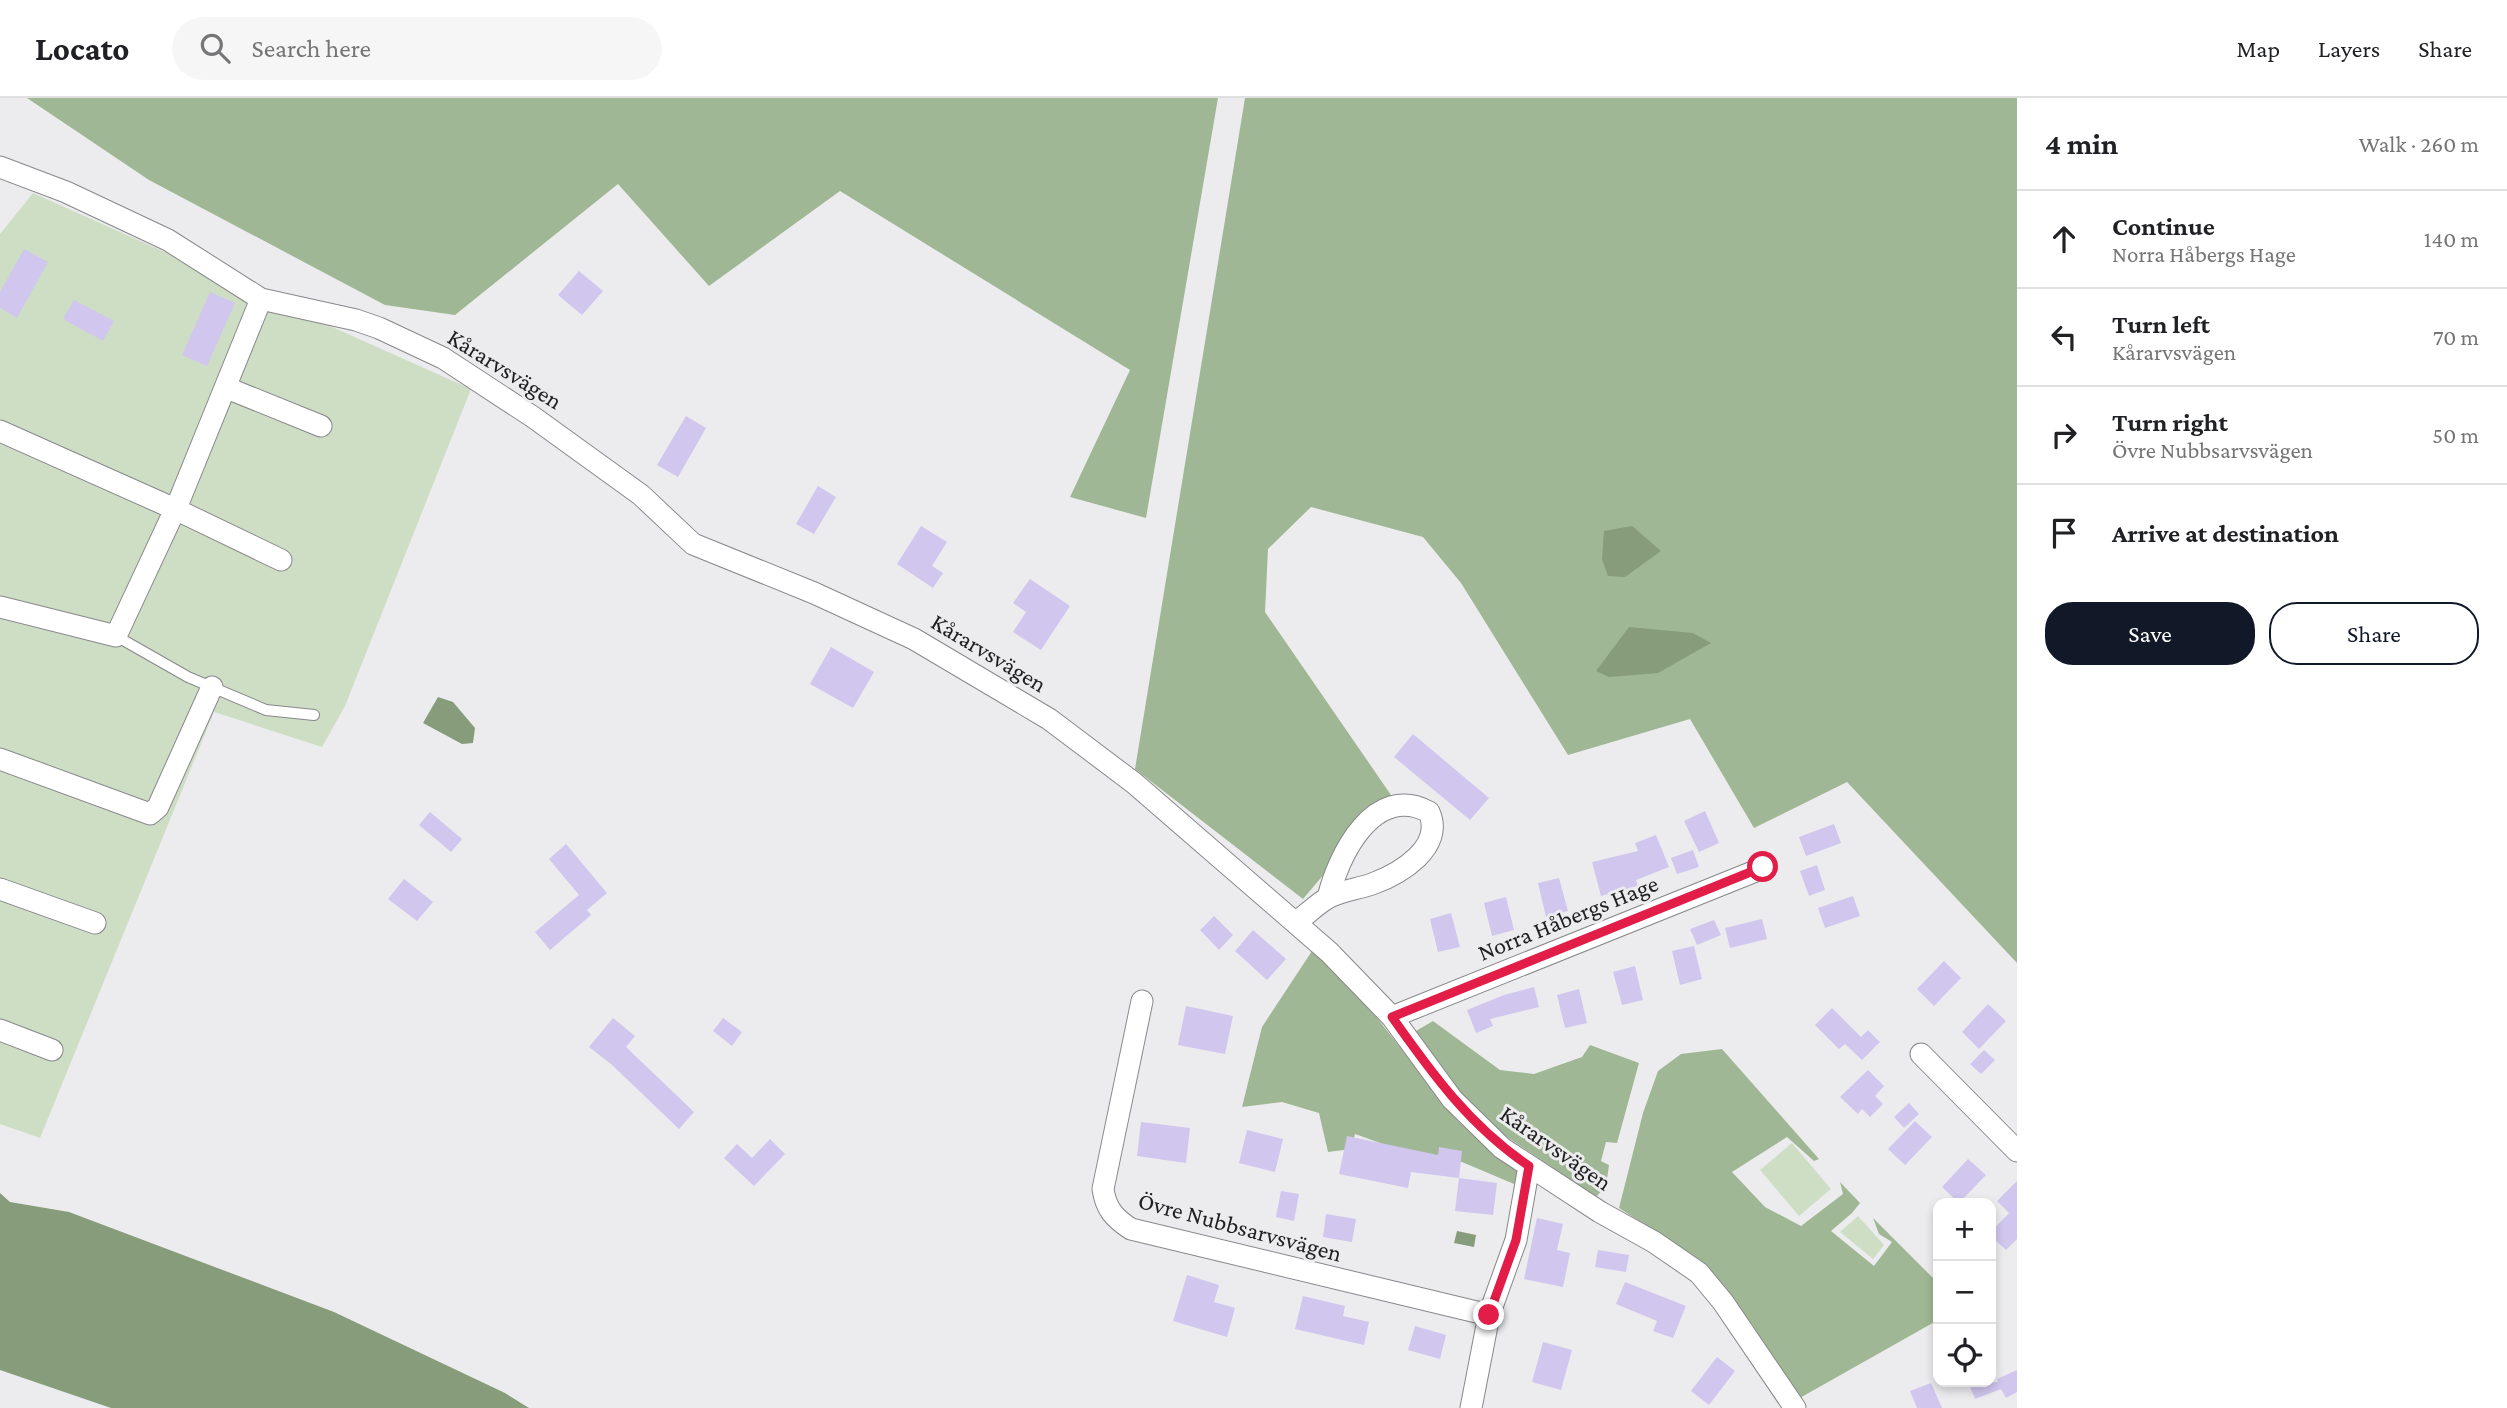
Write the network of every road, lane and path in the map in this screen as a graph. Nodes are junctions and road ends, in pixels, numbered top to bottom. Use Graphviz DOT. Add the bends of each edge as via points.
graph roads {
  1 [pos="0,167"];
  2 [pos="261,299"];
  3 [pos="227,388"];
  4 [pos="321,426"];
  5 [pos="0,431"];
  6 [pos="175,509"];
  7 [pos="281,560"];
  8 [pos="0,607"];
  9 [pos="116,636"];
  10 [pos="212,687"];
  11 [pos="314,715"];
  12 [pos="0,758"];
  13 [pos="1763,867"];
  14 [pos="0,889"];
  15 [pos="1328,898"];
  16 [pos="1296,922"];
  17 [pos="95,923"];
  18 [pos="1142,1000"];
  19 [pos="1392,1017"];
  20 [pos="0,1030"];
  21 [pos="52,1050"];
  22 [pos="1921,1054"];
  23 [pos="2017,1151"];
  24 [pos="1529,1166"];
  25 [pos="1489,1315"];
  26 [pos="1471,1408"];
  27 [pos="1795,1408"];
  1 -- 2 [label="street, Kårarvsvägen" via="168,240"];
  2 -- 3 [label="street"];
  2 -- 16 [label="street, Kårarvsvägen" via="356,320 443,358 533,416 640,495 693,544 914,639 1049,719 1133,783"];
  3 -- 4 [label="street"];
  3 -- 6 [label="street"];
  5 -- 6 [label="street"];
  6 -- 7 [label="street"];
  6 -- 9 [label="street"];
  8 -- 9 [label="street"];
  9 -- 10 [label="lane"];
  10 -- 11 [label="lane" via="266,710"];
  10 -- 12 [label="street" via="158,807 150,814"];
  13 -- 19 [label="street, Norra Håbergs Hage"];
  14 -- 17 [label="street"];
  15 -- 15 [label="street" via="1340,860 1367,822 1404,805 1429,813 1432,836 1411,863 1388,878"];
  15 -- 16 [label="street"];
  16 -- 19 [label="street, Kårarvsvägen"];
  18 -- 25 [label="street, Övre Nubbsarvsvägen" via="1103,1189 1105,1203 1119,1222 1131,1229"];
  19 -- 24 [label="street, Kårarvsvägen" via="1452,1099 1484,1132"];
  20 -- 21 [label="street"];
  22 -- 23 [label="street"];
  24 -- 25 [label="street" via="1516,1240"];
  24 -- 27 [label="street, Kårarvsvägen" via="1699,1273"];
  25 -- 26 [label="street"];
}
